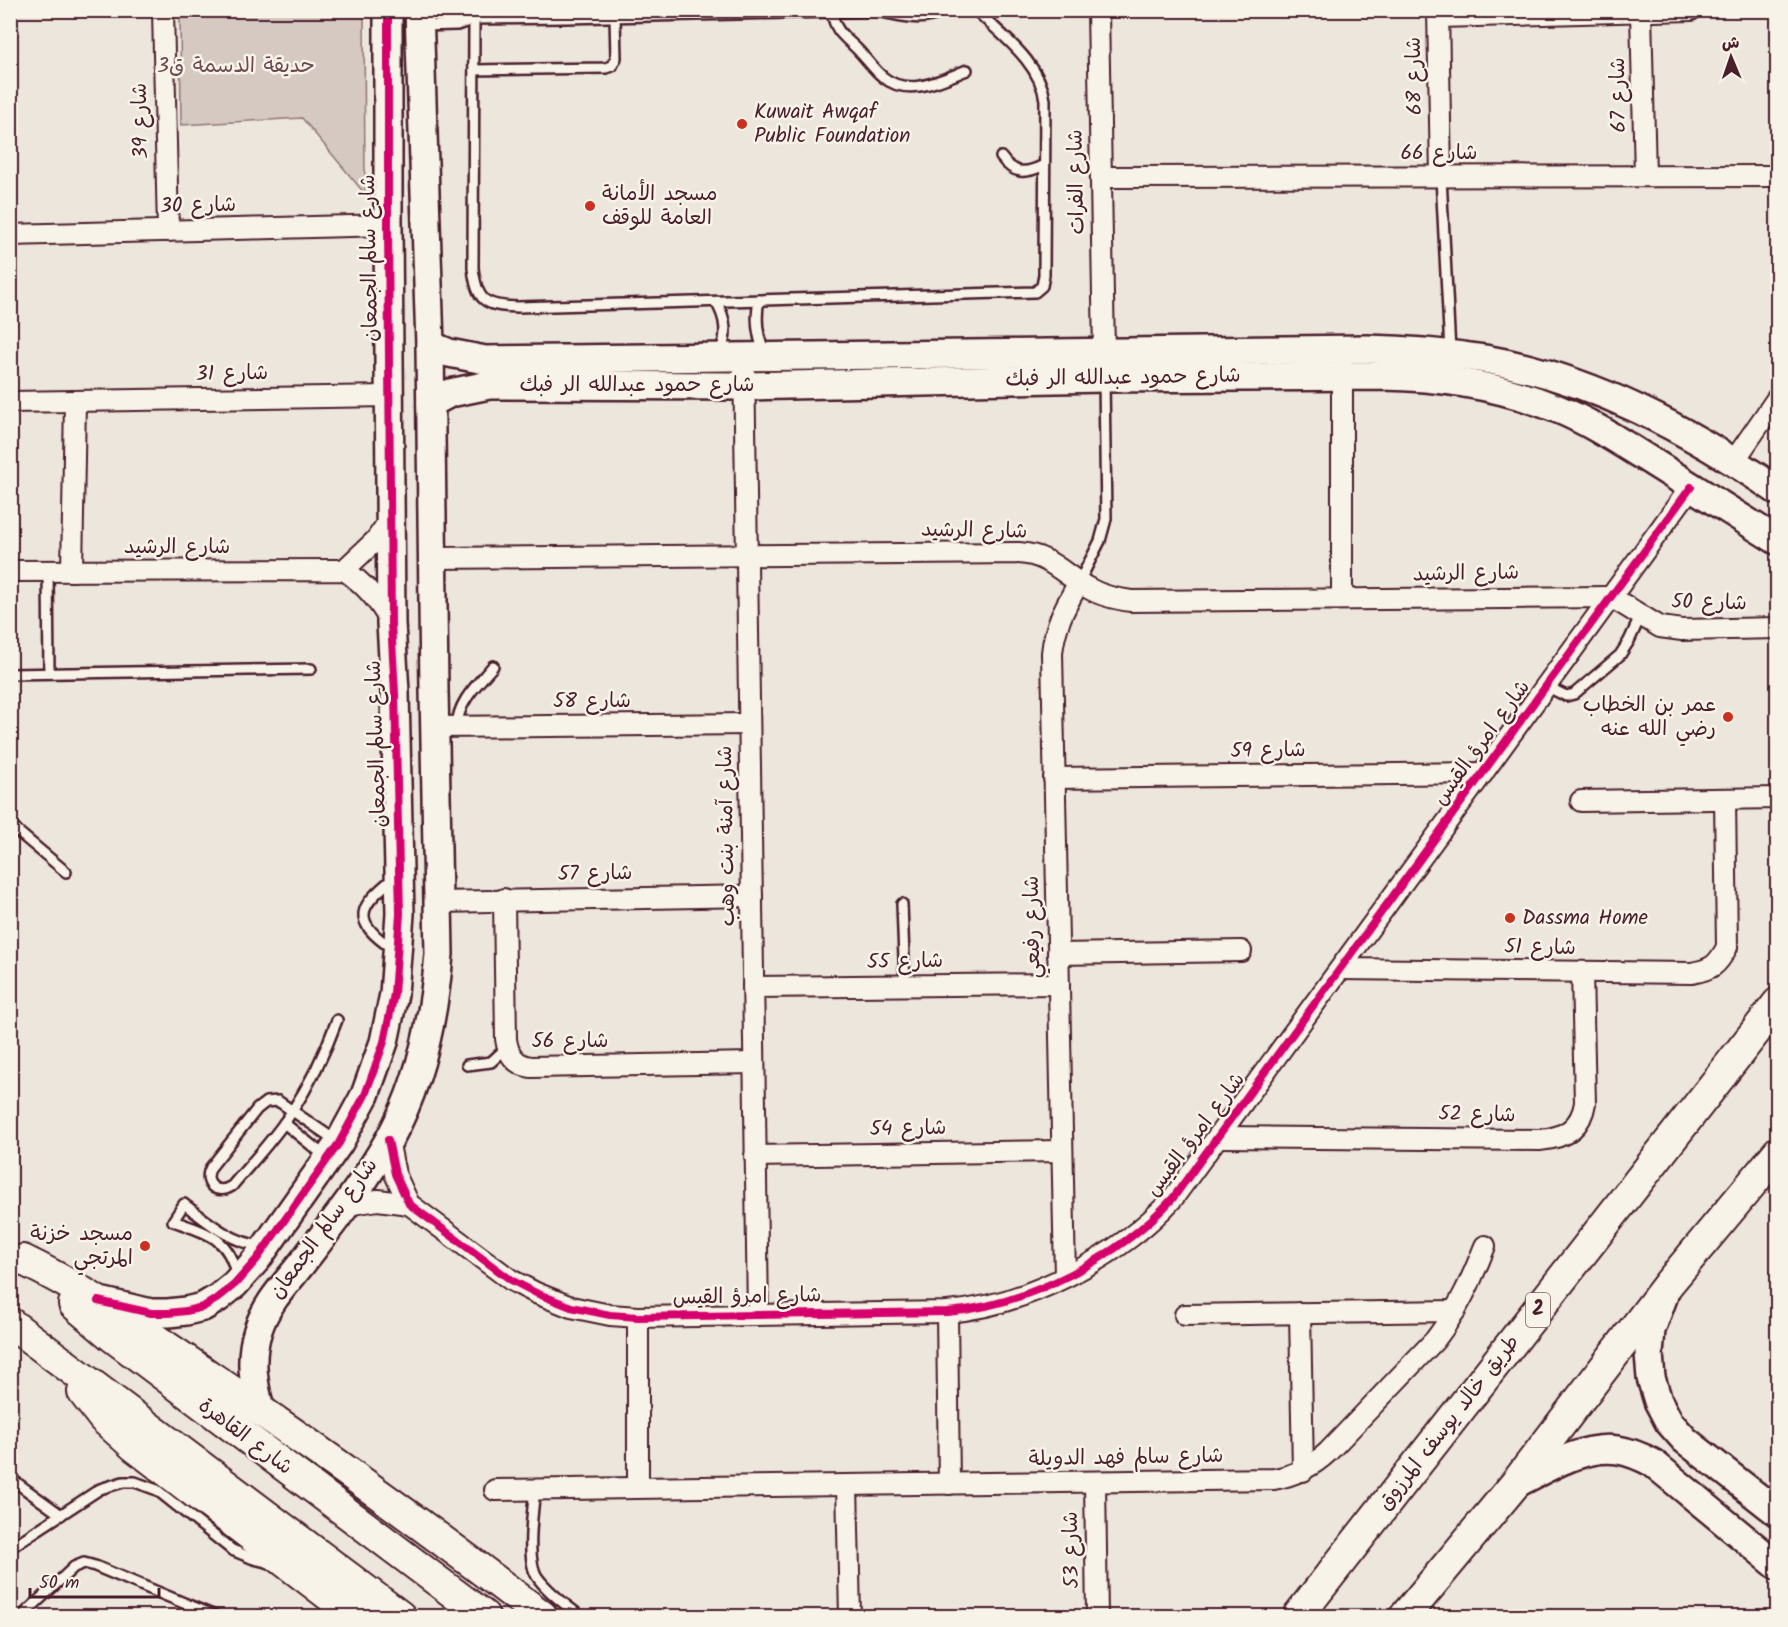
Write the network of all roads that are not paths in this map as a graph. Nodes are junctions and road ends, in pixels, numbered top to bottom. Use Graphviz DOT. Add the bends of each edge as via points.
graph roads {
  1 [pos="163,10"];
  2 [pos="388,10"];
  3 [pos="945,10"];
  4 [pos="976,10"];
  5 [pos="1098,10"];
  6 [pos="1691,10"];
  7 [pos="875,11"];
  8 [pos="832,12"];
  9 [pos="1641,12"];
  10 [pos="1438,14"];
  11 [pos="615,17"];
  12 [pos="419,18"];
  13 [pos="474,19"];
  14 [pos="474,70"];
  15 [pos="967,70"];
  16 [pos="388,145"];
  17 [pos="423,146"];
  18 [pos="1001,157"];
  19 [pos="1044,165"];
  20 [pos="1645,176"];
  21 [pos="1778,176"];
  22 [pos="1101,177"];
  23 [pos="1441,177"];
  24 [pos="388,225"];
  25 [pos="168,231"];
  26 [pos="10,235"];
  27 [pos="759,300"];
  28 [pos="716,302"];
  29 [pos="430,345"];
  30 [pos="1342,350"];
  31 [pos="1450,355"];
  32 [pos="742,357"];
  33 [pos="1104,365"];
  34 [pos="1342,376"];
  35 [pos="744,386"];
  36 [pos="390,396"];
  37 [pos="1778,398"];
  38 [pos="1615,399"];
  39 [pos="75,401"];
  40 [pos="10,402"];
  41 [pos="431,403"];
  42 [pos="1598,428"];
  43 [pos="1734,461"];
  44 [pos="1691,487"];
  45 [pos="1778,491"];
  46 [pos="391,518"];
  47 [pos="1778,541"];
  48 [pos="748,555"];
  49 [pos="434,558"];
  50 [pos="344,570"];
  51 [pos="10,571"];
  52 [pos="48,571"];
  53 [pos="72,571"];
  54 [pos="1079,582"];
  55 [pos="1611,597"];
  56 [pos="1342,599"];
  57 [pos="1641,615"];
  58 [pos="391,623"];
  59 [pos="1778,628"];
  60 [pos="494,666"];
  61 [pos="310,669"];
  62 [pos="49,673"];
  63 [pos="10,674"];
  64 [pos="1546,686"];
  65 [pos="434,690"];
  66 [pos="395,693"];
  67 [pos="749,724"];
  68 [pos="446,726"];
  69 [pos="1483,773"];
  70 [pos="1054,778"];
  71 [pos="1778,798"];
  72 [pos="1725,799"];
  73 [pos="1581,801"];
  74 [pos="10,825"];
  75 [pos="66,872"];
  76 [pos="399,874"];
  77 [pos="752,896"];
  78 [pos="504,899"];
  79 [pos="439,902"];
  80 [pos="902,904"];
  81 [pos="1241,951"];
  82 [pos="398,952"];
  83 [pos="1058,954"];
  84 [pos="1341,969"];
  85 [pos="1582,972"];
  86 [pos="1059,984"];
  87 [pos="905,986"];
  88 [pos="753,987"];
  89 [pos="394,994"];
  90 [pos="1778,1003"];
  91 [pos="434,1009"];
  92 [pos="337,1020"];
  93 [pos="384,1042"];
  94 [pos="508,1050"];
  95 [pos="421,1058"];
  96 [pos="754,1063"];
  97 [pos="467,1065"];
  98 [pos="292,1111"];
  99 [pos="284,1123"];
  100 [pos="1219,1137"];
  101 [pos="388,1140"];
  102 [pos="1062,1151"];
  103 [pos="334,1152"];
  104 [pos="1778,1152"];
  105 [pos="755,1156"];
  106 [pos="409,1204"];
  107 [pos="346,1205"];
  108 [pos="267,1246"];
  109 [pos="1485,1246"];
  110 [pos="17,1255"];
  111 [pos="300,1266"];
  112 [pos="1065,1276"];
  113 [pos="1669,1283"];
  114 [pos="235,1284"];
  115 [pos="98,1301"];
  116 [pos="1455,1311"];
  117 [pos="947,1312"];
  118 [pos="1300,1313"];
  119 [pos="758,1314"];
  120 [pos="1185,1315"];
  121 [pos="638,1317"];
  122 [pos="10,1323"];
  123 [pos="67,1366"];
  124 [pos="261,1411"];
  125 [pos="1303,1471"];
  126 [pos="10,1478"];
  127 [pos="1095,1483"];
  128 [pos="949,1484"];
  129 [pos="1515,1484"];
  130 [pos="847,1485"];
  131 [pos="638,1487"];
  132 [pos="535,1489"];
  133 [pos="495,1490"];
  134 [pos="1778,1514"];
  135 [pos="61,1515"];
  136 [pos="10,1548"];
  137 [pos="1778,1566"];
  138 [pos="292,1568"];
  139 [pos="22,1617"];
  140 [pos="215,1617"];
  141 [pos="356,1617"];
  142 [pos="400,1617"];
  143 [pos="484,1617"];
  144 [pos="542,1617"];
  145 [pos="580,1617"];
  146 [pos="850,1617"];
  147 [pos="1097,1617"];
  148 [pos="1298,1617"];
  149 [pos="1405,1617"];
  1 -- 25 [label="street, شارع 39"];
  2 -- 16 [label="street, شارع سالم الجمعان"];
  3 -- 7 [label="lane" via="926,18"];
  4 -- 19 [label="lane" via="1028,63 1040,83 1045,100"];
  5 -- 22 [label="street, شارع الفرات"];
  6 -- 9 [label="street"];
  7 -- 8 [label="lane"];
  8 -- 11 [label="lane"];
  8 -- 15 [label="lane" via="842,35 880,75 895,85 918,86"];
  9 -- 10 [label="street"];
  9 -- 20 [label="street, شارع 67"];
  10 -- 23 [label="street, شارع 68"];
  11 -- 13 [label="lane"];
  11 -- 14 [label="lane" via="616,58 612,66"];
  12 -- 13 [label="lane" via="457,25"];
  12 -- 17 [label="street, شارع سالم الجمعان"];
  13 -- 14 [label="lane"];
  14 -- 28 [label="lane" via="473,268 482,298 491,304 518,307"];
  16 -- 17 [label="street" via="397,133 407,131 416,134"];
  16 -- 24 [label="street, شارع سالم الجمعان"];
  17 -- 29 [label="street, شارع سالم الجمعان"];
  18 -- 19 [label="lane" via="1008,166 1023,172"];
  19 -- 27 [label="lane" via="1044,275 1042,286 1035,292"];
  20 -- 21 [label="street, شارع 66"];
  20 -- 23 [label="street, شارع 66"];
  22 -- 23 [label="street, شارع 66"];
  22 -- 33 [label="street, شارع الفرات"];
  23 -- 31 [label="lane"];
  24 -- 25 [label="street, شارع 30"];
  24 -- 36 [label="street, شارع سالم الجمعان"];
  25 -- 26 [label="street, شارع 30"];
  27 -- 28 [label="lane"];
  27 -- 32 [label="lane" via="757,329"];
  28 -- 32 [label="lane" via="726,329 725,341"];
  29 -- 32 [label="street, شارع حمود عبدالله الر فبك" via="449,354 485,360"];
  29 -- 41 [label="street, شارع سالم الجمعان"];
  30 -- 31 [label="street, شارع حمود عبدالله الر فبك"];
  30 -- 33 [label="street, شارع حمود عبدالله الر فبك"];
  30 -- 34 [label="street"];
  31 -- 38 [label="street, شارع حمود عبدالله الر فبك" via="1540,373"];
  32 -- 33 [label="street, شارع حمود عبدالله الر فبك"];
  32 -- 35 [label="street, شارع آمنة بنت وهب"];
  33 -- 34 [label="street, شارع حمود عبدالله الر فبك"];
  33 -- 35 [label="street, شارع حمود عبدالله الر فبك"];
  33 -- 54 [label="lane" via="1106,519 1100,541"];
  34 -- 42 [label="street, شارع حمود عبدالله الر فبك" via="1405,376 1481,386 1559,409"];
  34 -- 56 [label="street"];
  35 -- 41 [label="street, شارع حمود عبدالله الر فبك" via="489,385 450,393"];
  35 -- 48 [label="street, شارع آمنة بنت وهب"];
  36 -- 39 [label="street, شارع 31"];
  36 -- 46 [label="street, شارع سالم الجمعان"];
  37 -- 43 [label="street"];
  38 -- 42 [label="street" via="1599,413"];
  38 -- 43 [label="street, شارع حمود عبدالله الر فبك"];
  39 -- 40 [label="street, شارع 31"];
  39 -- 53 [label="street"];
  41 -- 49 [label="street, شارع سالم الجمعان"];
  42 -- 44 [label="street, شارع حمود عبدالله الر فبك"];
  43 -- 45 [label="street, شارع حمود عبدالله الر فبك"];
  44 -- 47 [label="street, شارع حمود عبدالله الر فبك"];
  44 -- 55 [label="street, شارع امرؤ القيس"];
  46 -- 50 [label="street" via="376,540"];
  46 -- 58 [label="street, شارع سالم الجمعان"];
  48 -- 49 [label="street, شارع الرشيد"];
  48 -- 54 [label="street, شارع الرشيد" via="1029,554 1048,560"];
  48 -- 67 [label="street, شارع آمنة بنت وهب"];
  49 -- 65 [label="street, شارع سالم الجمعان"];
  50 -- 53 [label="street, شارع الرشيد"];
  50 -- 58 [label="street" via="366,586"];
  51 -- 52 [label="street, شارع الرشيد"];
  52 -- 53 [label="street, شارع الرشيد"];
  52 -- 62 [label="lane"];
  54 -- 56 [label="street, شارع الرشيد" via="1099,593 1131,601"];
  54 -- 70 [label="street, شارع رفيعي" via="1054,635"];
  55 -- 56 [label="street, شارع الرشيد"];
  55 -- 57 [label="street, شارع 50"];
  55 -- 64 [label="street, شارع امرؤ القيس"];
  57 -- 59 [label="street, شارع 50" via="1660,627 1675,630"];
  57 -- 64 [label="lane" via="1620,655 1574,694 1566,696"];
  58 -- 66 [label="street, شارع سالم الجمعان"];
  60 -- 68 [label="lane" via="462,705 457,719"];
  61 -- 62 [label="lane"];
  62 -- 63 [label="lane"];
  64 -- 69 [label="street, شارع امرؤ القيس"];
  65 -- 66 [label="street" via="425,701 412,704"];
  65 -- 68 [label="street, شارع سالم الجمعان"];
  66 -- 76 [label="street, شارع سالم الجمعان"];
  67 -- 68 [label="street, شارع 58"];
  67 -- 77 [label="street, شارع آمنة بنت وهب"];
  68 -- 79 [label="street, شارع سالم الجمعان"];
  69 -- 70 [label="street, شارع 59"];
  69 -- 84 [label="street, شارع امرؤ القيس"];
  70 -- 83 [label="street, شارع رفيعي"];
  71 -- 72 [label="street"];
  72 -- 73 [label="street"];
  72 -- 85 [label="street, شارع 51" via="1727,947 1720,961 1692,974"];
  74 -- 75 [label="lane"];
  76 -- 82 [label="street, شارع سالم الجمعان"];
  76 -- 82 [label="lane" via="369,899 364,915 370,931"];
  77 -- 78 [label="street, شارع 57"];
  77 -- 88 [label="street, شارع آمنة بنت وهب"];
  78 -- 79 [label="street, شارع 57"];
  78 -- 94 [label="street, شارع 56"];
  79 -- 91 [label="street, شارع سالم الجمعان"];
  80 -- 87 [label="lane"];
  81 -- 83 [label="street"];
  82 -- 89 [label="street, شارع سالم الجمعان"];
  83 -- 86 [label="street, شارع رفيعي"];
  84 -- 85 [label="street, شارع 51"];
  84 -- 100 [label="street, شارع امرؤ القيس"];
  85 -- 100 [label="street, شارع 52" via="1585,1103 1578,1122 1563,1135 1540,1140"];
  86 -- 87 [label="street, شارع 55"];
  86 -- 102 [label="street, شارع رفيعي"];
  87 -- 88 [label="street, شارع 55"];
  88 -- 96 [label="street, شارع آمنة بنت وهب"];
  89 -- 91 [label="street" via="411,1010"];
  89 -- 93 [label="street, شارع سالم الجمعان"];
  90 -- 148 [label="main road, طريق خالد يوسف المرزوق / 2"];
  91 -- 95 [label="street, شارع سالم الجمعان"];
  92 -- 98 [label="lane"];
  93 -- 95 [label="street" via="405,1044"];
  93 -- 103 [label="street, شارع سالم الجمعان" via="365,1095"];
  94 -- 96 [label="street, شارع 56" via="516,1062 531,1067"];
  94 -- 97 [label="lane" via="490,1062"];
  95 -- 101 [label="street, شارع سالم الجمعان" via="408,1100"];
  96 -- 105 [label="street, شارع آمنة بنت وهب"];
  98 -- 99 [label="lane"];
  98 -- 99 [label="lane" via="278,1101 261,1105 211,1167 211,1185 219,1190 232,1186"];
  98 -- 103 [label="lane"];
  99 -- 103 [label="lane"];
  100 -- 112 [label="street, شارع امرؤ القيس" via="1161,1212 1125,1242"];
  101 -- 106 [label="street, شارع امرؤ القيس" via="395,1174"];
  101 -- 107 [label="street, شارع سالم الجمعان"];
  102 -- 105 [label="street, شارع 54"];
  102 -- 112 [label="street, شارع رفيعي"];
  103 -- 108 [label="street, شارع سالم الجمعان"];
  104 -- 113 [label="main road"];
  105 -- 119 [label="street, شارع آمنة بنت وهب"];
  106 -- 107 [label="street, شارع امرؤ القيس" via="378,1200"];
  106 -- 121 [label="street, شارع امرؤ القيس" via="511,1280 536,1293 589,1311"];
  107 -- 111 [label="street, شارع سالم الجمعان"];
  108 -- 111 [label="street" via="278,1264"];
  108 -- 114 [label="street, شارع سالم الجمعان"];
  108 -- 114 [label="lane" via="245,1243 225,1234 184,1204 173,1221 218,1240 230,1256"];
  109 -- 116 [label="street, شارع سالم فهد الدويلة"];
  110 -- 115 [label="main road"];
  110 -- 143 [label="main road, شارع القاهرة" via="112,1337"];
  111 -- 124 [label="street, شارع سالم الجمعان" via="270,1302 257,1330 252,1361"];
  112 -- 117 [label="street, شارع امرؤ القيس" via="1008,1301"];
  113 -- 129 [label="main road"];
  113 -- 134 [label="street" via="1651,1330 1651,1378 1658,1401 1685,1440"];
  114 -- 115 [label="street, شارع سالم الجمعان" via="218,1298 186,1311 151,1313"];
  115 -- 124 [label="main road"];
  116 -- 118 [label="street"];
  116 -- 125 [label="street, شارع سالم فهد الدويلة" via="1435,1340 1328,1452"];
  117 -- 119 [label="street, شارع امرؤ القيس"];
  117 -- 128 [label="street"];
  118 -- 120 [label="street"];
  118 -- 125 [label="street"];
  119 -- 121 [label="street, شارع امرؤ القيس"];
  121 -- 131 [label="street"];
  122 -- 123 [label="main road"];
  123 -- 138 [label="main road" via="89,1402 119,1433"];
  123 -- 142 [label="main road"];
  124 -- 144 [label="main road" via="353,1474"];
  125 -- 127 [label="street, شارع سالم فهد الدويلة" via="1274,1479"];
  126 -- 135 [label="lane"];
  127 -- 128 [label="street, شارع سالم فهد الدويلة"];
  127 -- 147 [label="street, شارع 53"];
  128 -- 130 [label="street, شارع سالم فهد الدويلة"];
  129 -- 137 [label="street" via="1580,1454 1617,1450 1636,1455 1653,1463"];
  129 -- 149 [label="main road"];
  130 -- 131 [label="street, شارع سالم فهد الدويلة"];
  130 -- 146 [label="street"];
  131 -- 132 [label="street, شارع سالم فهد الدويلة"];
  132 -- 133 [label="street, شارع سالم فهد الدويلة"];
  132 -- 145 [label="lane" via="530,1551 536,1576"];
  135 -- 136 [label="lane"];
  135 -- 138 [label="lane" via="100,1489 135,1482 157,1490 232,1550"];
  138 -- 141 [label="main road"];
  139 -- 140 [label="lane" via="84,1563"];
}
